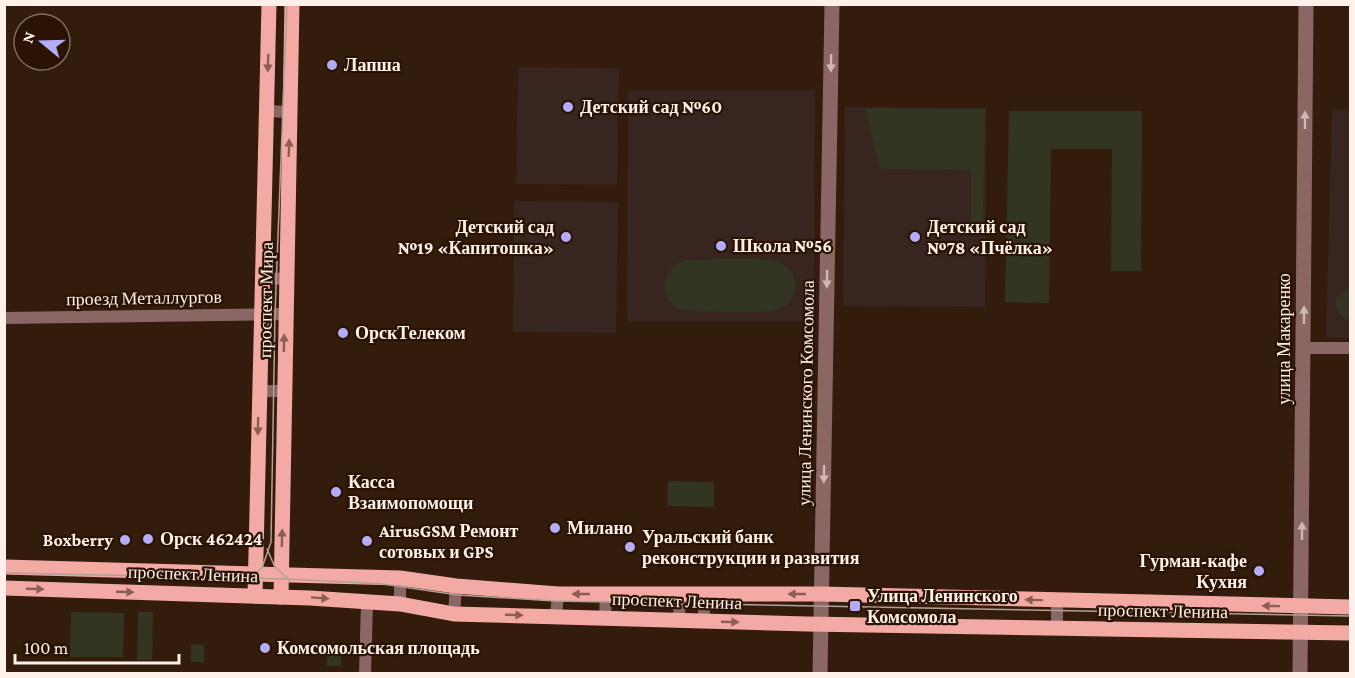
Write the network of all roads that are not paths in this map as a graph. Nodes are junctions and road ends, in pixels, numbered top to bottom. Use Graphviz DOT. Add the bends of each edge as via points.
graph roads {
  1 [pos="269,4"];
  2 [pos="292,4"];
  3 [pos="832,4"];
  4 [pos="1306,4"];
  5 [pos="266,111"];
  6 [pos="290,112"];
  7 [pos="261,278"];
  8 [pos="285,279"];
  9 [pos="261,314"];
  10 [pos="284,314"];
  11 [pos="4,318"];
  12 [pos="1304,348"];
  13 [pos="1350,348"];
  14 [pos="259,391"];
  15 [pos="284,392"];
  16 [pos="4,567"];
  17 [pos="68,569"];
  18 [pos="255,572"];
  19 [pos="281,573"];
  20 [pos="399,578"];
  21 [pos="456,586"];
  22 [pos="4,588"];
  23 [pos="66,590"];
  24 [pos="558,594"];
  25 [pos="606,594"];
  26 [pos="680,594"];
  27 [pos="704,594"];
  28 [pos="822,594"];
  29 [pos="255,596"];
  30 [pos="281,597"];
  31 [pos="1057,600"];
  32 [pos="366,602"];
  33 [pos="400,604"];
  34 [pos="1302,607"];
  35 [pos="1350,607"];
  36 [pos="454,614"];
  37 [pos="556,616"];
  38 [pos="605,618"];
  39 [pos="679,620"];
  40 [pos="704,621"];
  41 [pos="821,624"];
  42 [pos="1057,629"];
  43 [pos="1301,633"];
  44 [pos="1350,633"];
  45 [pos="365,674"];
  46 [pos="820,674"];
  47 [pos="1300,674"];
  1 -- 5 [label="main road, проспект Мира, one-way"];
  2 -- 6 [label="main road, проспект Мира"];
  3 -- 28 [label="street, улица Ленинского Комсомола, one-way"];
  12 -- 4 [label="street, улица Макаренко, one-way"];
  5 -- 6 [label="street"];
  5 -- 7 [label="main road, проспект Мира"];
  8 -- 6 [label="main road, проспект Мира, one-way"];
  7 -- 8 [label="street"];
  7 -- 9 [label="main road, проспект Мира"];
  8 -- 10 [label="main road, проспект Мира"];
  9 -- 10 [label="street, проезд Металлургов"];
  9 -- 11 [label="street, проезд Металлургов"];
  9 -- 14 [label="main road, проспект Мира"];
  15 -- 10 [label="main road, проспект Мира, one-way"];
  12 -- 13 [label="street"];
  34 -- 12 [label="street, улица Макаренко, one-way"];
  14 -- 15 [label="street"];
  14 -- 18 [label="main road, проспект Мира, one-way"];
  19 -- 15 [label="main road, проспект Мира, one-way"];
  16 -- 17 [label="main road, проспект Ленина"];
  17 -- 18 [label="main road, проспект Ленина"];
  17 -- 23 [label="street"];
  18 -- 19 [label="main road, проспект Ленина"];
  18 -- 29 [label="main road, проспект Мира"];
  19 -- 20 [label="main road, проспект Ленина"];
  19 -- 30 [label="main road, проспект Мира"];
  20 -- 21 [label="main road, проспект Ленина"];
  20 -- 33 [label="street"];
  21 -- 24 [label="main road, проспект Ленина"];
  21 -- 36 [label="street"];
  22 -- 23 [label="main road, проспект Ленина, one-way"];
  23 -- 29 [label="main road, проспект Ленина, one-way"];
  25 -- 24 [label="main road, проспект Ленина, one-way"];
  24 -- 37 [label="street"];
  25 -- 26 [label="main road, проспект Ленина"];
  25 -- 38 [label="street"];
  26 -- 27 [label="main road, проспект Ленина"];
  26 -- 39 [label="street"];
  28 -- 27 [label="main road, проспект Ленина, one-way"];
  27 -- 40 [label="street"];
  31 -- 28 [label="main road, проспект Ленина, one-way"];
  28 -- 41 [label="street, улица Ленинского Комсомола"];
  29 -- 30 [label="main road, проспект Ленина"];
  30 -- 32 [label="main road, проспект Ленина, one-way"];
  34 -- 31 [label="main road, проспект Ленина, one-way"];
  31 -- 42 [label="street"];
  32 -- 33 [label="main road, проспект Ленина"];
  32 -- 45 [label="street"];
  33 -- 36 [label="main road, проспект Ленина"];
  34 -- 35 [label="main road, проспект Ленина"];
  34 -- 43 [label="street, улица Макаренко"];
  36 -- 37 [label="main road, проспект Ленина, one-way"];
  37 -- 38 [label="main road, проспект Ленина"];
  38 -- 39 [label="main road, проспект Ленина"];
  39 -- 40 [label="main road, проспект Ленина"];
  40 -- 41 [label="main road, проспект Ленина, one-way"];
  41 -- 42 [label="main road, проспект Ленина"];
  41 -- 46 [label="street, улица Ленинского Комсомола"];
  42 -- 43 [label="main road, проспект Ленина"];
  43 -- 44 [label="main road, проспект Ленина"];
  43 -- 47 [label="street, улица Макаренко"];
}
